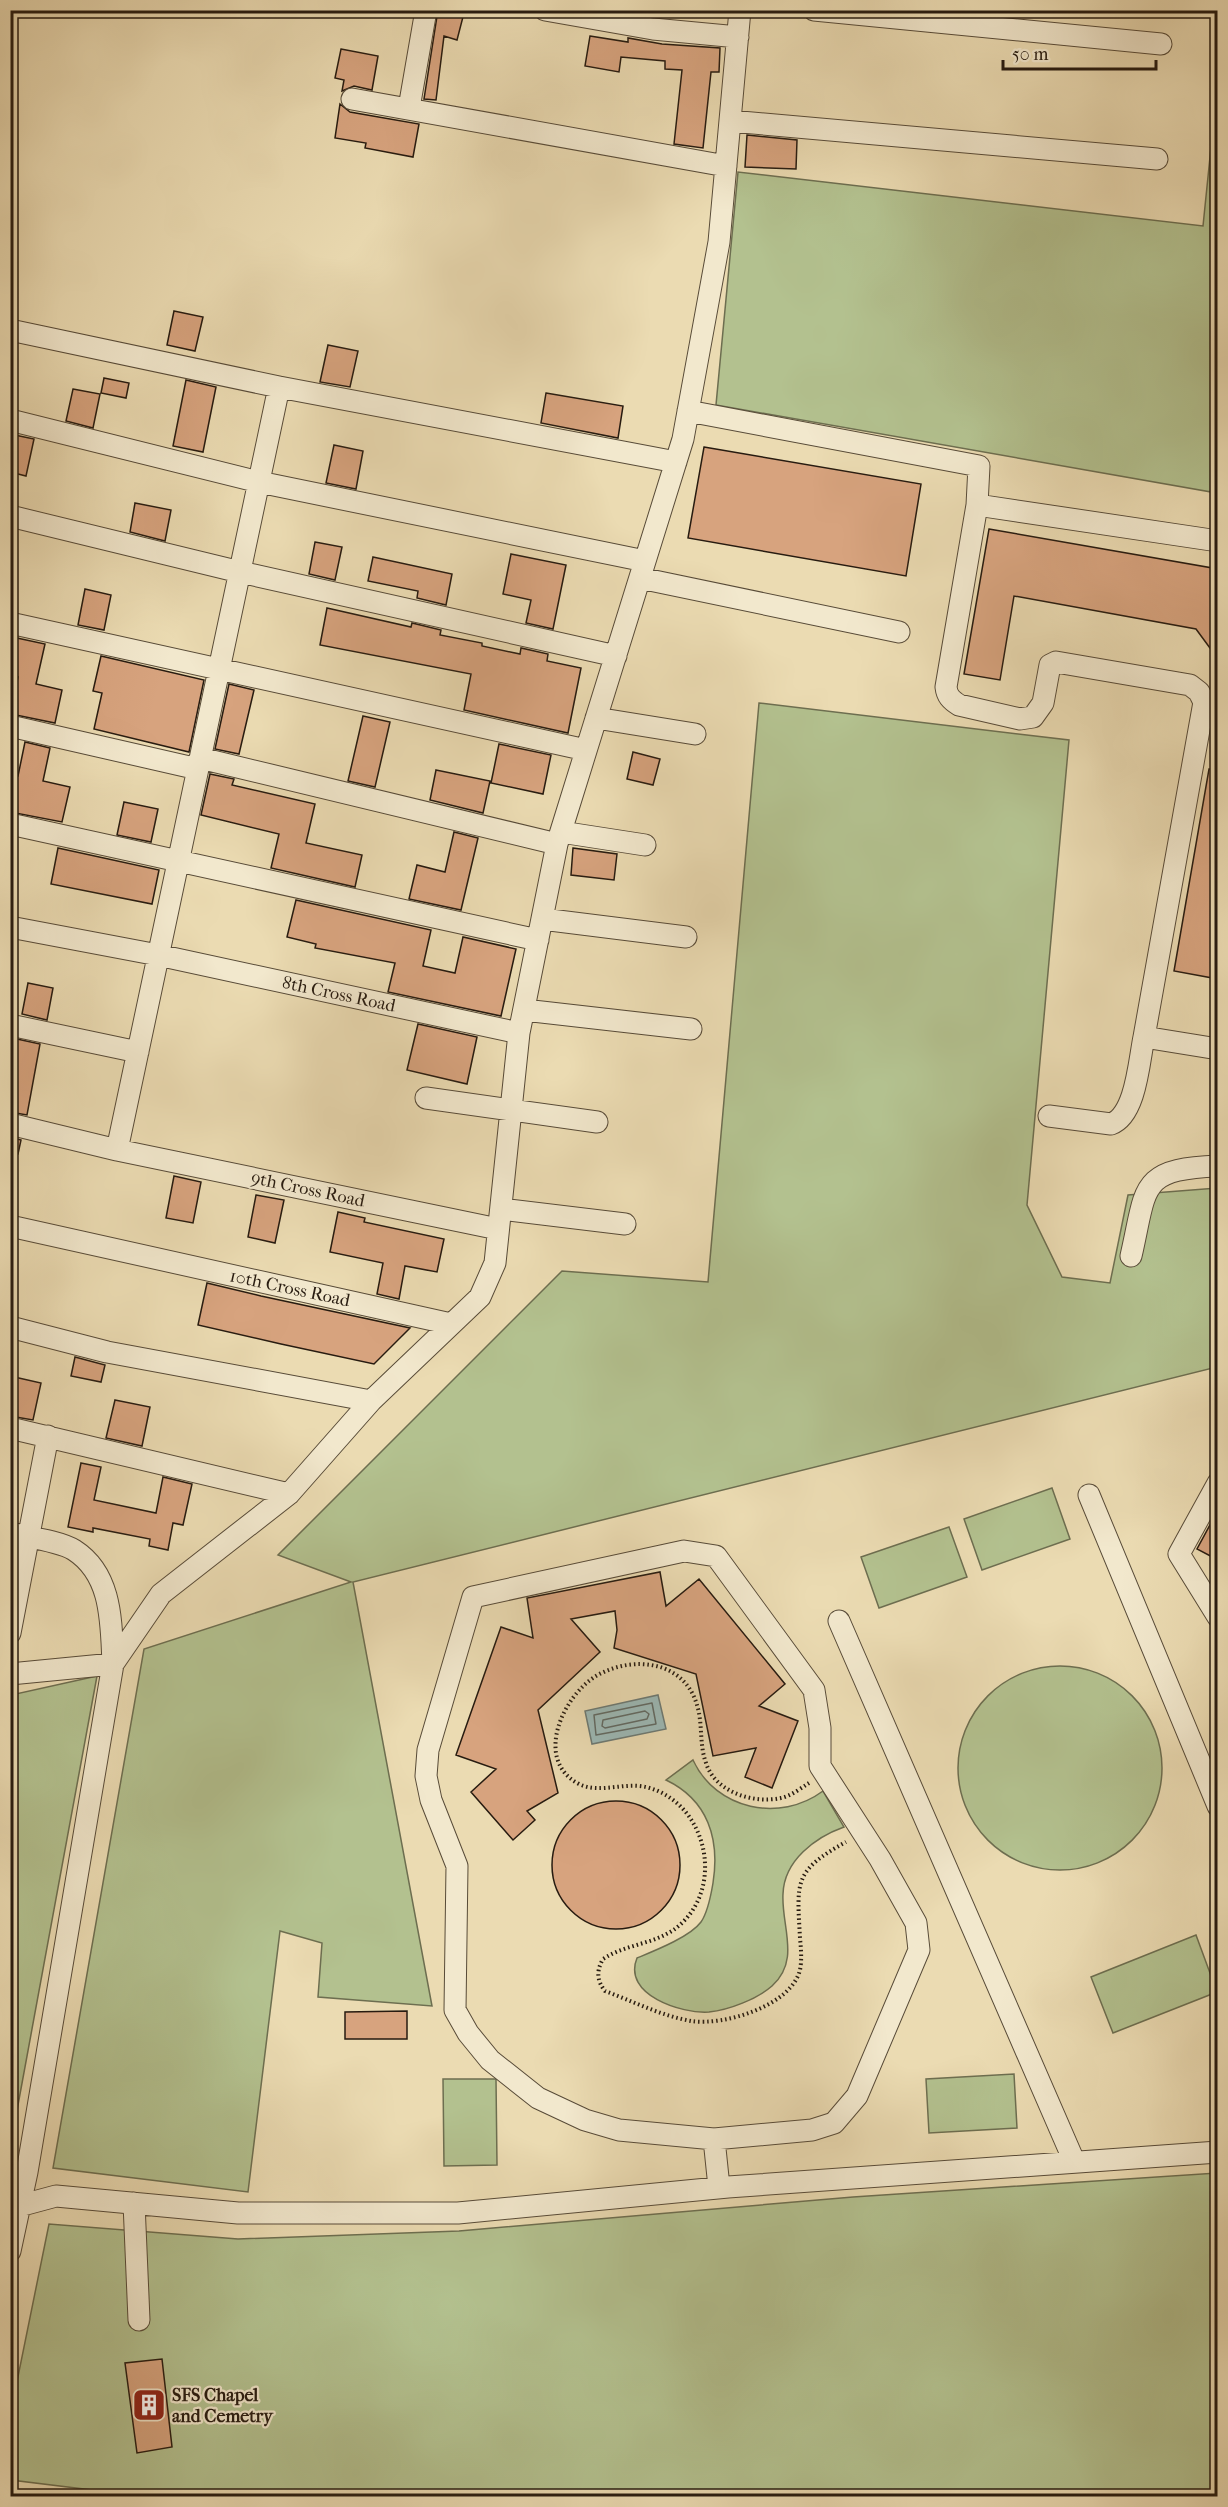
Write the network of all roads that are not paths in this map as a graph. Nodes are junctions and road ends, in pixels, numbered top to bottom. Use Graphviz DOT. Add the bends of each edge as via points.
graph roads {
  1 [pos="426,10"];
  2 [pos="545,10"];
  3 [pos="740,10"];
  4 [pos="814,10"];
  5 [pos="738,37"];
  6 [pos="1161,44"];
  7 [pos="352,99"];
  8 [pos="409,108"];
  9 [pos="730,121"];
  10 [pos="1157,159"];
  11 [pos="726,166"];
  12 [pos="10,330"];
  13 [pos="279,387"];
  14 [pos="688,411"];
  15 [pos="10,420"];
  16 [pos="676,462"];
  17 [pos="259,482"];
  18 [pos="977,505"];
  19 [pos="10,516"];
  20 [pos="1218,541"];
  21 [pos="643,569"];
  22 [pos="240,572"];
  23 [pos="10,623"];
  24 [pos="899,632"];
  25 [pos="616,656"];
  26 [pos="218,668"];
  27 [pos="596,718"];
  28 [pos="10,726"];
  29 [pos="695,734"];
  30 [pos="586,750"];
  31 [pos="199,764"];
  32 [pos="10,824"];
  33 [pos="559,838"];
  34 [pos="645,845"];
  35 [pos="178,862"];
  36 [pos="542,919"];
  37 [pos="10,927"];
  38 [pos="686,937"];
  39 [pos="538,940"];
  40 [pos="158,955"];
  41 [pos="524,1010"];
  42 [pos="10,1025"];
  43 [pos="691,1029"];
  44 [pos="519,1033"];
  45 [pos="1144,1036"];
  46 [pos="1218,1050"];
  47 [pos="138,1052"];
  48 [pos="426,1098"];
  49 [pos="511,1110"];
  50 [pos="1049,1116"];
  51 [pos="597,1122"];
  52 [pos="10,1124"];
  53 [pos="117,1150"];
  54 [pos="1218,1166"];
  55 [pos="500,1219"];
  56 [pos="625,1224"];
  57 [pos="10,1227"];
  58 [pos="1131,1256"];
  59 [pos="452,1324"];
  60 [pos="10,1327"];
  61 [pos="371,1401"];
  62 [pos="10,1428"];
  63 [pos="48,1436"];
  64 [pos="1218,1483"];
  65 [pos="289,1494"];
  66 [pos="1089,1495"];
  67 [pos="20,1535"];
  68 [pos="1218,1617"];
  69 [pos="839,1621"];
  70 [pos="10,1633"];
  71 [pos="113,1664"];
  72 [pos="10,1674"];
  73 [pos="1218,1806"];
  74 [pos="719,2138"];
  75 [pos="1218,2152"];
  76 [pos="1074,2161"];
  77 [pos="19,2171"];
  78 [pos="724,2187"];
  79 [pos="56,2196"];
  80 [pos="134,2203"];
  81 [pos="15,2205"];
  82 [pos="10,2251"];
  83 [pos="139,2320"];
  1 -- 8 [label="street"];
  2 -- 5 [label="street"];
  3 -- 5 [label="street"];
  4 -- 6 [label="street"];
  5 -- 9 [label="street"];
  7 -- 8 [label="street"];
  8 -- 11 [label="street"];
  9 -- 10 [label="street"];
  9 -- 11 [label="street"];
  11 -- 14 [label="street" via="719,242"];
  12 -- 13 [label="street"];
  13 -- 16 [label="street"];
  13 -- 17 [label="street"];
  14 -- 16 [label="street"];
  14 -- 18 [label="street" via="979,466"];
  15 -- 17 [label="street"];
  16 -- 21 [label="street"];
  17 -- 21 [label="street"];
  17 -- 22 [label="street"];
  18 -- 20 [label="street"];
  18 -- 45 [label="street" via="945,687 953,701 1020,719 1033,717 1043,703 1050,665 1056,662 1190,685 1204,702"];
  19 -- 22 [label="street"];
  21 -- 24 [label="street"];
  21 -- 25 [label="street"];
  22 -- 25 [label="street"];
  22 -- 26 [label="street"];
  23 -- 26 [label="street"];
  25 -- 27 [label="street"];
  26 -- 30 [label="street"];
  26 -- 31 [label="street"];
  27 -- 29 [label="street"];
  27 -- 30 [label="street"];
  28 -- 31 [label="street"];
  30 -- 33 [label="street"];
  31 -- 33 [label="street"];
  31 -- 35 [label="street"];
  32 -- 35 [label="street"];
  33 -- 34 [label="street"];
  33 -- 36 [label="street"];
  35 -- 39 [label="street"];
  35 -- 40 [label="street"];
  36 -- 38 [label="street"];
  36 -- 39 [label="street"];
  37 -- 40 [label="street, 8th Cross Road"];
  39 -- 41 [label="street"];
  40 -- 44 [label="street, 8th Cross Road"];
  40 -- 47 [label="street"];
  41 -- 43 [label="street"];
  41 -- 44 [label="street"];
  42 -- 47 [label="street"];
  44 -- 49 [label="street"];
  45 -- 46 [label="street"];
  45 -- 50 [label="street" via="1128,1109 1118,1122"];
  47 -- 53 [label="street"];
  48 -- 49 [label="street"];
  49 -- 51 [label="street"];
  49 -- 55 [label="street"];
  52 -- 53 [label="street, 9th Cross Road"];
  53 -- 55 [label="street, 9th Cross Road"];
  54 -- 58 [label="street" via="1173,1170 1153,1181 1146,1193"];
  55 -- 56 [label="street, 9th Cross Road"];
  55 -- 59 [label="street" via="495,1263 480,1296"];
  57 -- 59 [label="street, 10th Cross Road"];
  59 -- 61 [label="street"];
  60 -- 61 [label="street" via="107,1352"];
  61 -- 65 [label="street"];
  62 -- 63 [label="street"];
  63 -- 65 [label="street"];
  63 -- 67 [label="street"];
  64 -- 68 [label="street" via="1179,1554"];
  65 -- 71 [label="street" via="161,1594"];
  66 -- 73 [label="street"];
  67 -- 70 [label="street"];
  67 -- 71 [label="street" via="73,1549 91,1567 104,1586 111,1616"];
  69 -- 76 [label="street"];
  71 -- 72 [label="street"];
  71 -- 77 [label="street"];
  74 -- 74 [label="street" via="619,2130 585,2120 537,2098 490,2060 455,2010 457,1866 431,1800 426,1776 428,1750 473,1597 684,1551 716,1556 814,1690 820,1766 916,1923 919,1950 857,2096 834,2123 802,2131"];
  74 -- 78 [label="street"];
  75 -- 76 [label="street"];
  76 -- 78 [label="street"];
  77 -- 79 [label="street"];
  77 -- 81 [label="street"];
  78 -- 80 [label="street" via="458,2212 238,2213"];
  79 -- 80 [label="street"];
  79 -- 81 [label="street"];
  80 -- 83 [label="street"];
  81 -- 82 [label="street"];
}
